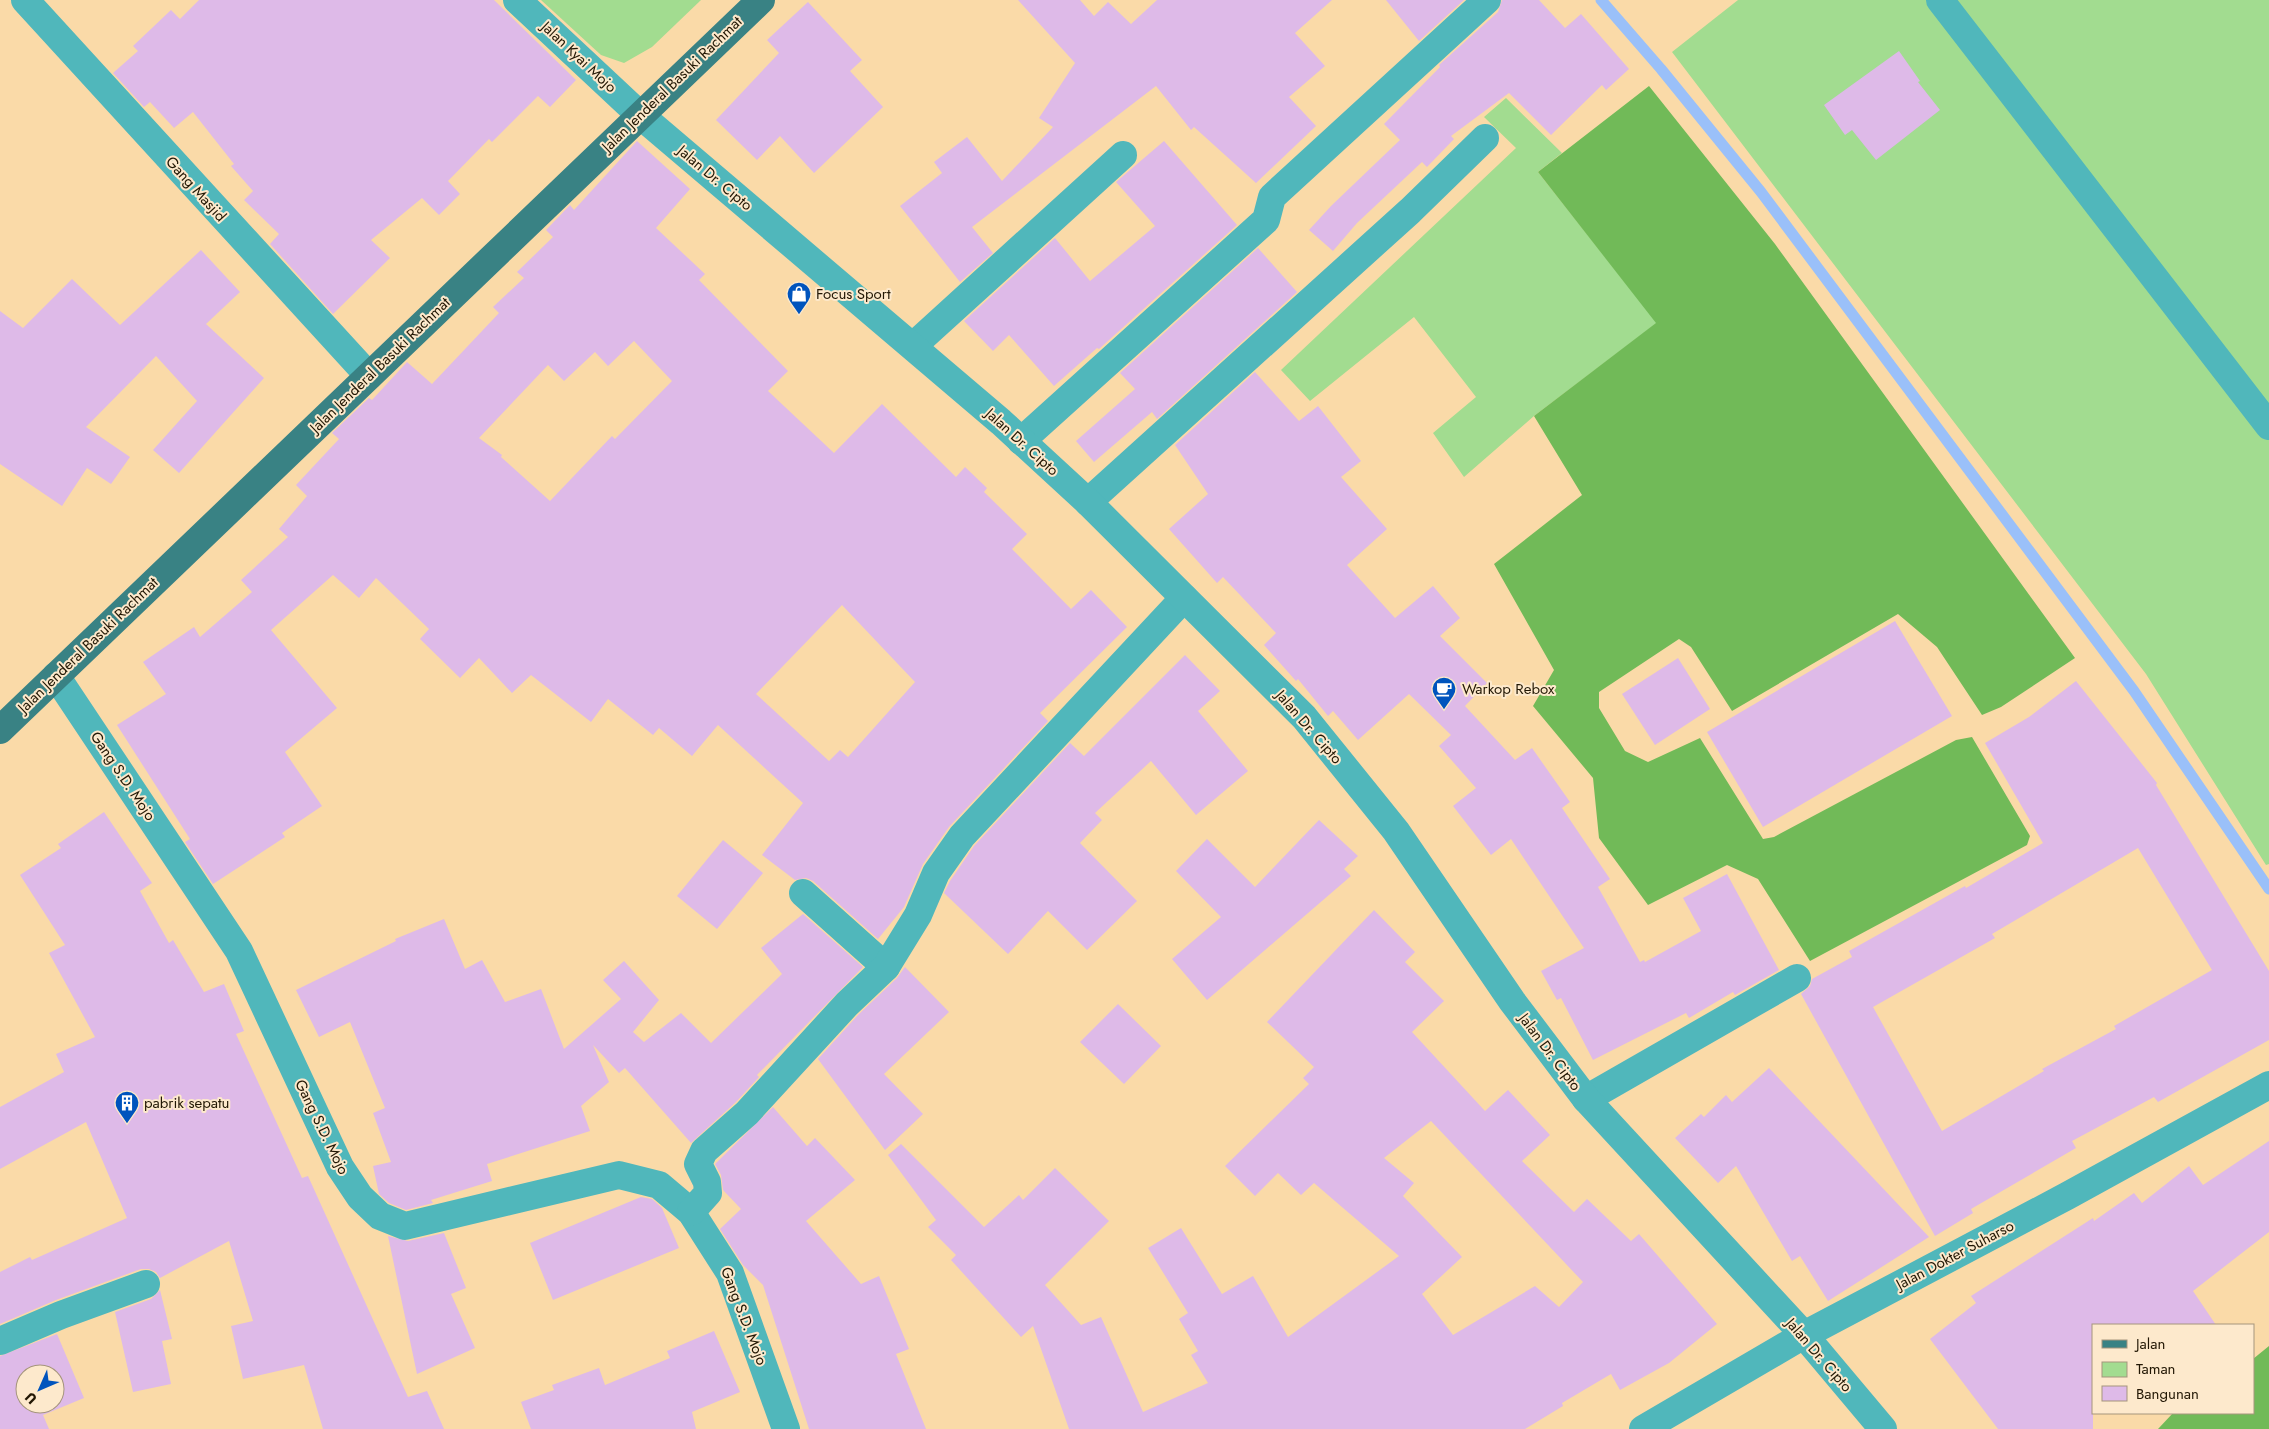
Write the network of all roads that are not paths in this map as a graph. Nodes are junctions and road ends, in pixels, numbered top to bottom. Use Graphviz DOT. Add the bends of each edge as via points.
graph roads {
  1 [pos="25,0"];
  2 [pos="517,0"];
  3 [pos="761,0"];
  4 [pos="1487,0"];
  5 [pos="1940,0"];
  6 [pos="640,115"];
  7 [pos="1485,138"];
  8 [pos="1123,155"];
  9 [pos="913,346"];
  10 [pos="369,376"];
  11 [pos="2269,426"];
  12 [pos="1021,441"];
  13 [pos="1088,502"];
  14 [pos="1184,598"];
  15 [pos="56,676"];
  16 [pos="0,730"];
  17 [pos="803,892"];
  18 [pos="886,967"];
  19 [pos="1796,978"];
  20 [pos="2269,1085"];
  21 [pos="1586,1099"];
  22 [pos="691,1212"];
  23 [pos="146,1284"];
  24 [pos="1804,1335"];
  25 [pos="0,1341"];
  26 [pos="786,1429"];
  27 [pos="1643,1429"];
  28 [pos="1882,1429"];
  1 -- 10 [label="street, Gang Masjid"];
  2 -- 6 [label="street, Jalan Kyai Mojo"];
  3 -- 6 [label="main road, Jalan Jenderal Basuki Rachmat"];
  4 -- 12 [label="street" via="1272,197 1266,220"];
  5 -- 11 [label="street"];
  6 -- 9 [label="street, Jalan Dr. Cipto"];
  6 -- 10 [label="main road, Jalan Jenderal Basuki Rachmat"];
  7 -- 13 [label="street" via="1410,211"];
  8 -- 9 [label="street"];
  9 -- 12 [label="street, Jalan Dr. Cipto"];
  10 -- 15 [label="main road, Jalan Jenderal Basuki Rachmat"];
  12 -- 13 [label="street, Jalan Dr. Cipto"];
  13 -- 14 [label="street, Jalan Dr. Cipto"];
  14 -- 18 [label="street" via="962,836 936,873 918,915"];
  14 -- 21 [label="street, Jalan Dr. Cipto" via="1304,717 1396,831 1512,1001"];
  15 -- 16 [label="main road, Jalan Jenderal Basuki Rachmat"];
  15 -- 22 [label="street, Gang S.D. Mojo" via="239,951 340,1167 360,1197 380,1216 405,1226 620,1175 659,1185"];
  17 -- 18 [label="street"];
  18 -- 22 [label="street" via="847,1004 747,1113 704,1151 698,1164 707,1182 708,1193"];
  19 -- 21 [label="street"];
  20 -- 24 [label="street, Jalan Dokter Suharso"];
  21 -- 24 [label="street, Jalan Dr. Cipto"];
  22 -- 26 [label="street, Gang S.D. Mojo" via="730,1273"];
  23 -- 25 [label="street"];
  24 -- 27 [label="street, Jalan Dokter Suharso"];
  24 -- 28 [label="street, Jalan Dr. Cipto"];
}
